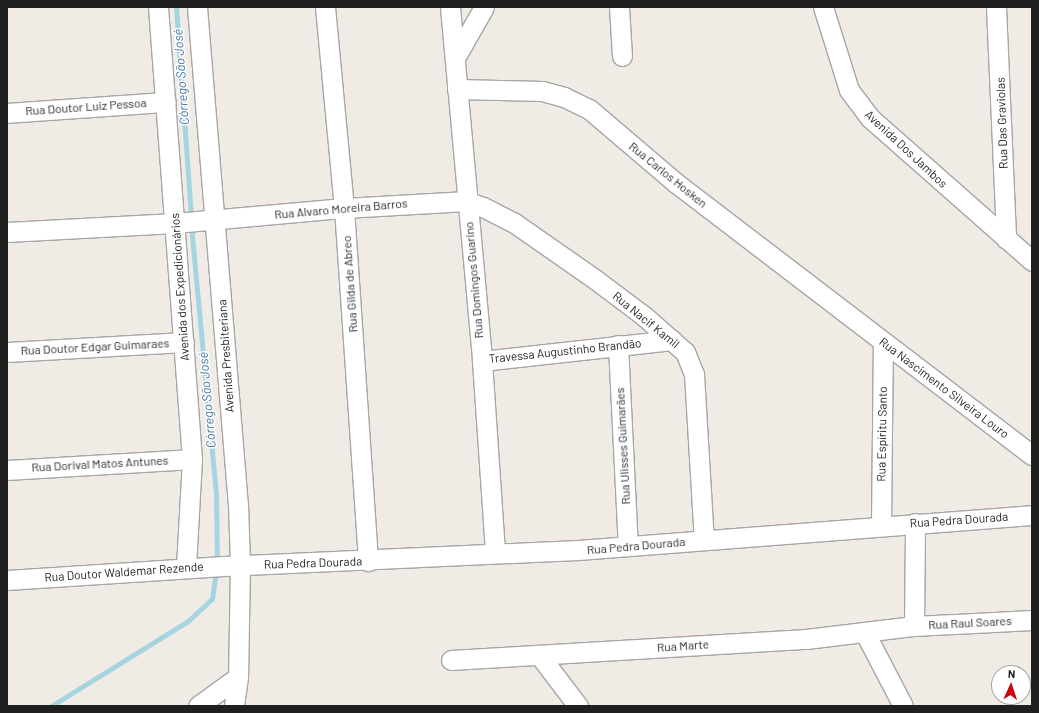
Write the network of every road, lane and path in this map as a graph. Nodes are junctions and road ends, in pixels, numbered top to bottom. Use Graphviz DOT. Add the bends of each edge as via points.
graph roads {
  1 [pos="158,7"];
  2 [pos="197,7"];
  3 [pos="325,7"];
  4 [pos="450,7"];
  5 [pos="484,7"];
  6 [pos="619,7"];
  7 [pos="823,7"];
  8 [pos="996,7"];
  9 [pos="622,56"];
  10 [pos="455,58"];
  11 [pos="457,89"];
  12 [pos="166,102"];
  13 [pos="7,113"];
  14 [pos="467,201"];
  15 [pos="344,208"];
  16 [pos="194,222"];
  17 [pos="7,232"];
  18 [pos="1006,239"];
  19 [pos="1032,261"];
  20 [pos="856,321"];
  21 [pos="672,340"];
  22 [pos="184,342"];
  23 [pos="883,343"];
  24 [pos="618,345"];
  25 [pos="7,352"];
  26 [pos="482,361"];
  27 [pos="1032,455"];
  28 [pos="192,459"];
  29 [pos="7,470"];
  30 [pos="1032,515"];
  31 [pos="915,523"];
  32 [pos="881,526"];
  33 [pos="704,540"];
  34 [pos="628,546"];
  35 [pos="495,553"];
  36 [pos="368,561"];
  37 [pos="226,566"];
  38 [pos="186,568"];
  39 [pos="7,580"];
  40 [pos="1032,620"];
  41 [pos="914,626"];
  42 [pos="865,633"];
  43 [pos="540,656"];
  44 [pos="451,660"];
  45 [pos="238,677"];
  46 [pos="198,706"];
  47 [pos="234,706"];
  48 [pos="578,706"];
  49 [pos="903,706"];
  1 -- 12 [label="street, Avenida dos Expedicionários"];
  2 -- 16 [label="street, Avenida Presbiteriana"];
  3 -- 15 [label="street, Rua Gilda de Abreo"];
  4 -- 10 [label="street, Rua Domingos Guarino"];
  5 -- 10 [label="street"];
  6 -- 9 [label="street"];
  7 -- 18 [label="street, Avenida Dos Jambos" via="849,90 870,118"];
  8 -- 18 [label="street, Rua Das Graviolas"];
  10 -- 11 [label="street, Rua Domingos Guarino"];
  11 -- 14 [label="street, Rua Domingos Guarino"];
  11 -- 20 [label="street, Rua Carlos Hosken" via="542,92 564,97 589,109 676,183"];
  12 -- 13 [label="street, Rua Doutor Luiz Pessoa"];
  12 -- 16 [label="street, Avenida dos Expedicionários"];
  14 -- 15 [label="street, Rua Alvaro Moreira Barros"];
  14 -- 21 [label="street, Rua Nacif Kamil" via="513,222 596,280"];
  14 -- 26 [label="street, Rua Domingos Guarino"];
  15 -- 16 [label="street, Rua Alvaro Moreira Barros"];
  15 -- 36 [label="street, Rua Gilda de Abreo"];
  16 -- 17 [label="street, Rua Alvaro Moreira Barros"];
  16 -- 22 [label="street, Avenida dos Expedicionários"];
  16 -- 37 [label="street, Avenida Presbiteriana"];
  18 -- 19 [label="street, Avenida Dos Jambos"];
  20 -- 23 [label="street, Rua Nascimento Silveira Louro"];
  21 -- 24 [label="street, Travessa Augustinho Brandão"];
  21 -- 33 [label="street, Rua Nacif Kamil" via="685,352 694,374"];
  22 -- 25 [label="street, Rua Doutor Edgar Guimaraes"];
  22 -- 28 [label="street, Avenida dos Expedicionários"];
  23 -- 27 [label="street, Rua Nascimento Silveira Louro"];
  23 -- 32 [label="street, Rua Espíritu Santo"];
  24 -- 26 [label="street, Travessa Augustinho Brandão"];
  24 -- 34 [label="street, Rua Ulisses Guimarães"];
  26 -- 35 [label="street, Rua Domingos Guarino"];
  28 -- 29 [label="street, Rua Dorival Matos Antunes"];
  28 -- 38 [label="street, Avenida dos Expedicionários"];
  30 -- 31 [label="street, Rua Pedra Dourada"];
  31 -- 32 [label="street, Rua Pedra Dourada"];
  31 -- 41 [label="street, Rua Raul Soares"];
  32 -- 33 [label="street, Rua Pedra Dourada"];
  33 -- 34 [label="street, Rua Pedra Dourada"];
  34 -- 35 [label="street, Rua Pedra Dourada"];
  35 -- 36 [label="street, Rua Pedra Dourada"];
  36 -- 37 [label="street, Rua Pedra Dourada"];
  37 -- 38 [label="street, Rua Doutor Waldemar Rezende"];
  37 -- 45 [label="street, Avenida Presbiteriana"];
  38 -- 39 [label="street, Rua Doutor Waldemar Rezende"];
  40 -- 41 [label="street, Rua Raul Soares"];
  41 -- 42 [label="street, Rua Marte"];
  42 -- 43 [label="street, Rua Marte"];
  42 -- 49 [label="street"];
  43 -- 44 [label="street, Rua Marte"];
  43 -- 48 [label="street"];
  45 -- 46 [label="street"];
  45 -- 47 [label="street, Avenida Presbiteriana"];
}
